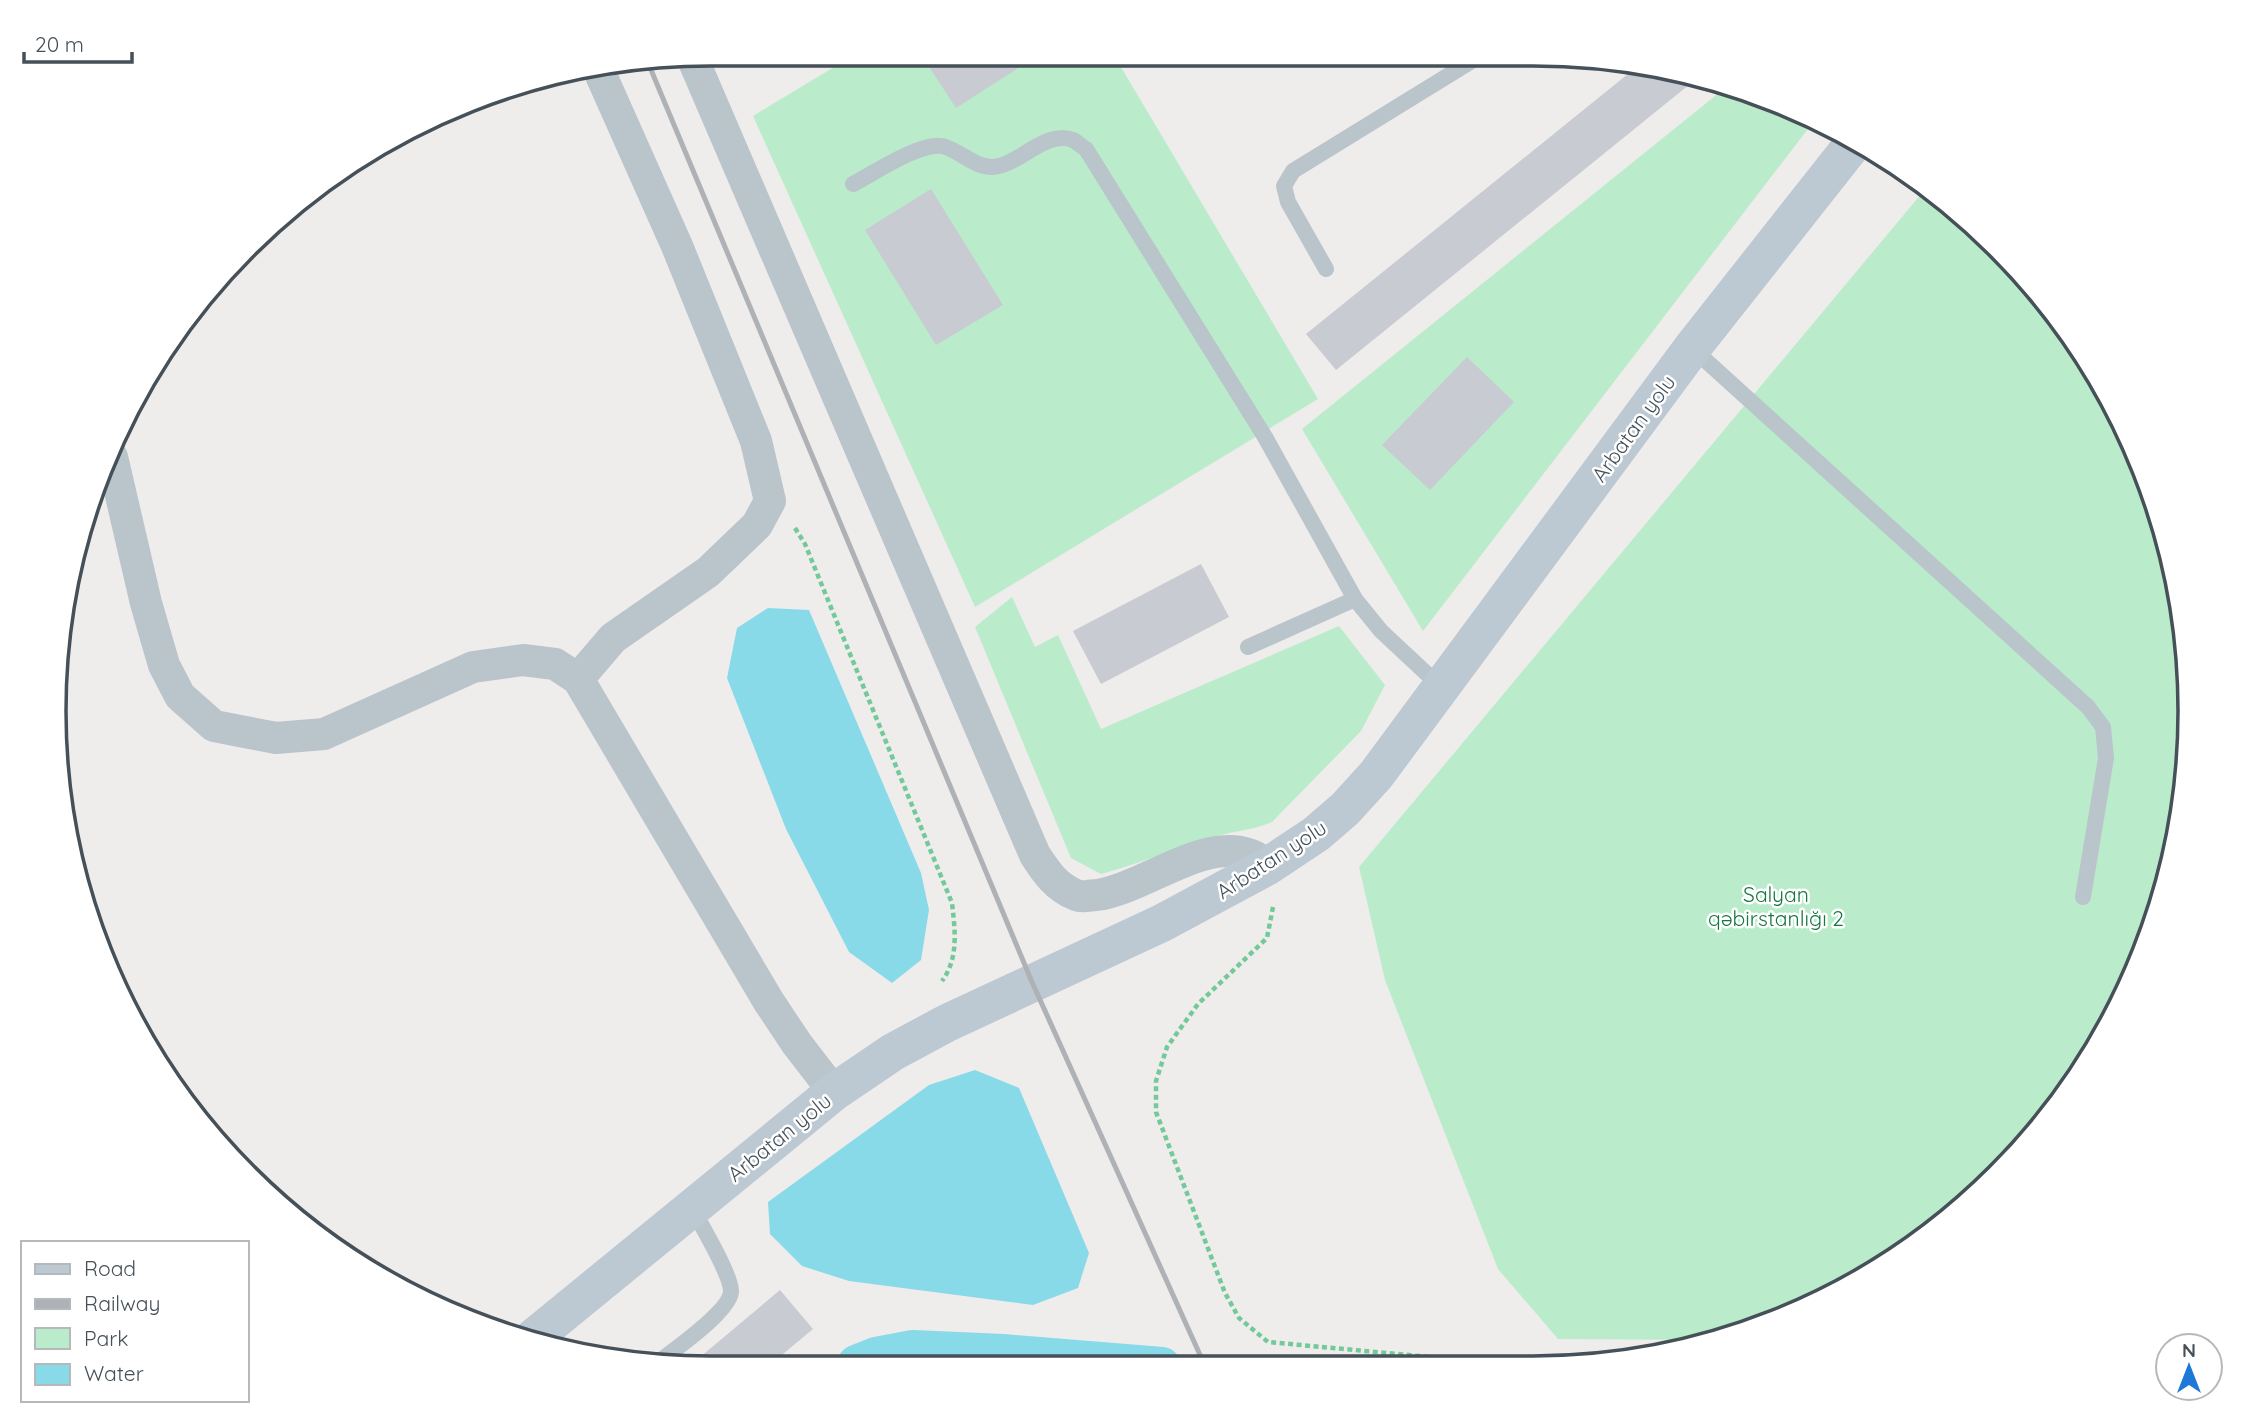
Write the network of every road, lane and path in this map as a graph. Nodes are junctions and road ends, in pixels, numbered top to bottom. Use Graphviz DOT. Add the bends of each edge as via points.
graph roads {
  1 [pos="1464,66"];
  2 [pos="696,67"];
  3 [pos="601,76"];
  4 [pos="1849,149"];
  5 [pos="853,184"];
  6 [pos="1326,269"];
  7 [pos="1692,348"];
  8 [pos="115,468"];
  9 [pos="771,501"];
  10 [pos="1355,599"];
  11 [pos="1248,647"];
  12 [pos="578,679"];
  13 [pos="1441,687"];
  14 [pos="1268,866"];
  15 [pos="2083,897"];
  16 [pos="936,987"];
  17 [pos="834,1092"];
  18 [pos="692,1208"];
  19 [pos="539,1333"];
  20 [pos="667,1355"];
  21 [pos="1419,1356"];
  1 -- 6 [label="lane" via="1293,171 1284,186 1288,202"];
  2 -- 14 [label="street" via="1035,855 1053,882 1079,897 1114,893 1220,851 1250,854"];
  3 -- 9 [label="street" via="677,246 755,441"];
  4 -- 7 [label="main road, Arbatan yolu"];
  5 -- 10 [label="lane" via="919,149 942,146 990,167 1051,140 1072,139 1086,149 1265,437"];
  7 -- 13 [label="main road, Arbatan yolu"];
  7 -- 15 [label="lane" via="2088,707 2103,727 2106,758"];
  8 -- 12 [label="street" via="164,665 180,696 214,726 276,738 324,734 473,667 523,660 555,664"];
  9 -- 12 [label="street" via="757,525 708,572 613,638"];
  9 -- 16 [label="path" via="805,544 948,894 956,933 952,963"];
  10 -- 11 [label="lane"];
  10 -- 13 [label="lane" via="1381,631"];
  12 -- 17 [label="street" via="769,1002"];
  13 -- 14 [label="main road, Arbatan yolu" via="1345,809"];
  14 -- 17 [label="main road, Arbatan yolu" via="1162,923 947,1023"];
  14 -- 21 [label="path" via="1273,905 1267,938 1198,1004 1167,1047 1156,1080 1156,1112 1225,1293 1239,1318 1268,1342"];
  17 -- 18 [label="main road, Arbatan yolu"];
  18 -- 19 [label="main road, Arbatan yolu"];
  18 -- 20 [label="lane" via="729,1278 731,1293 723,1308"];
}
